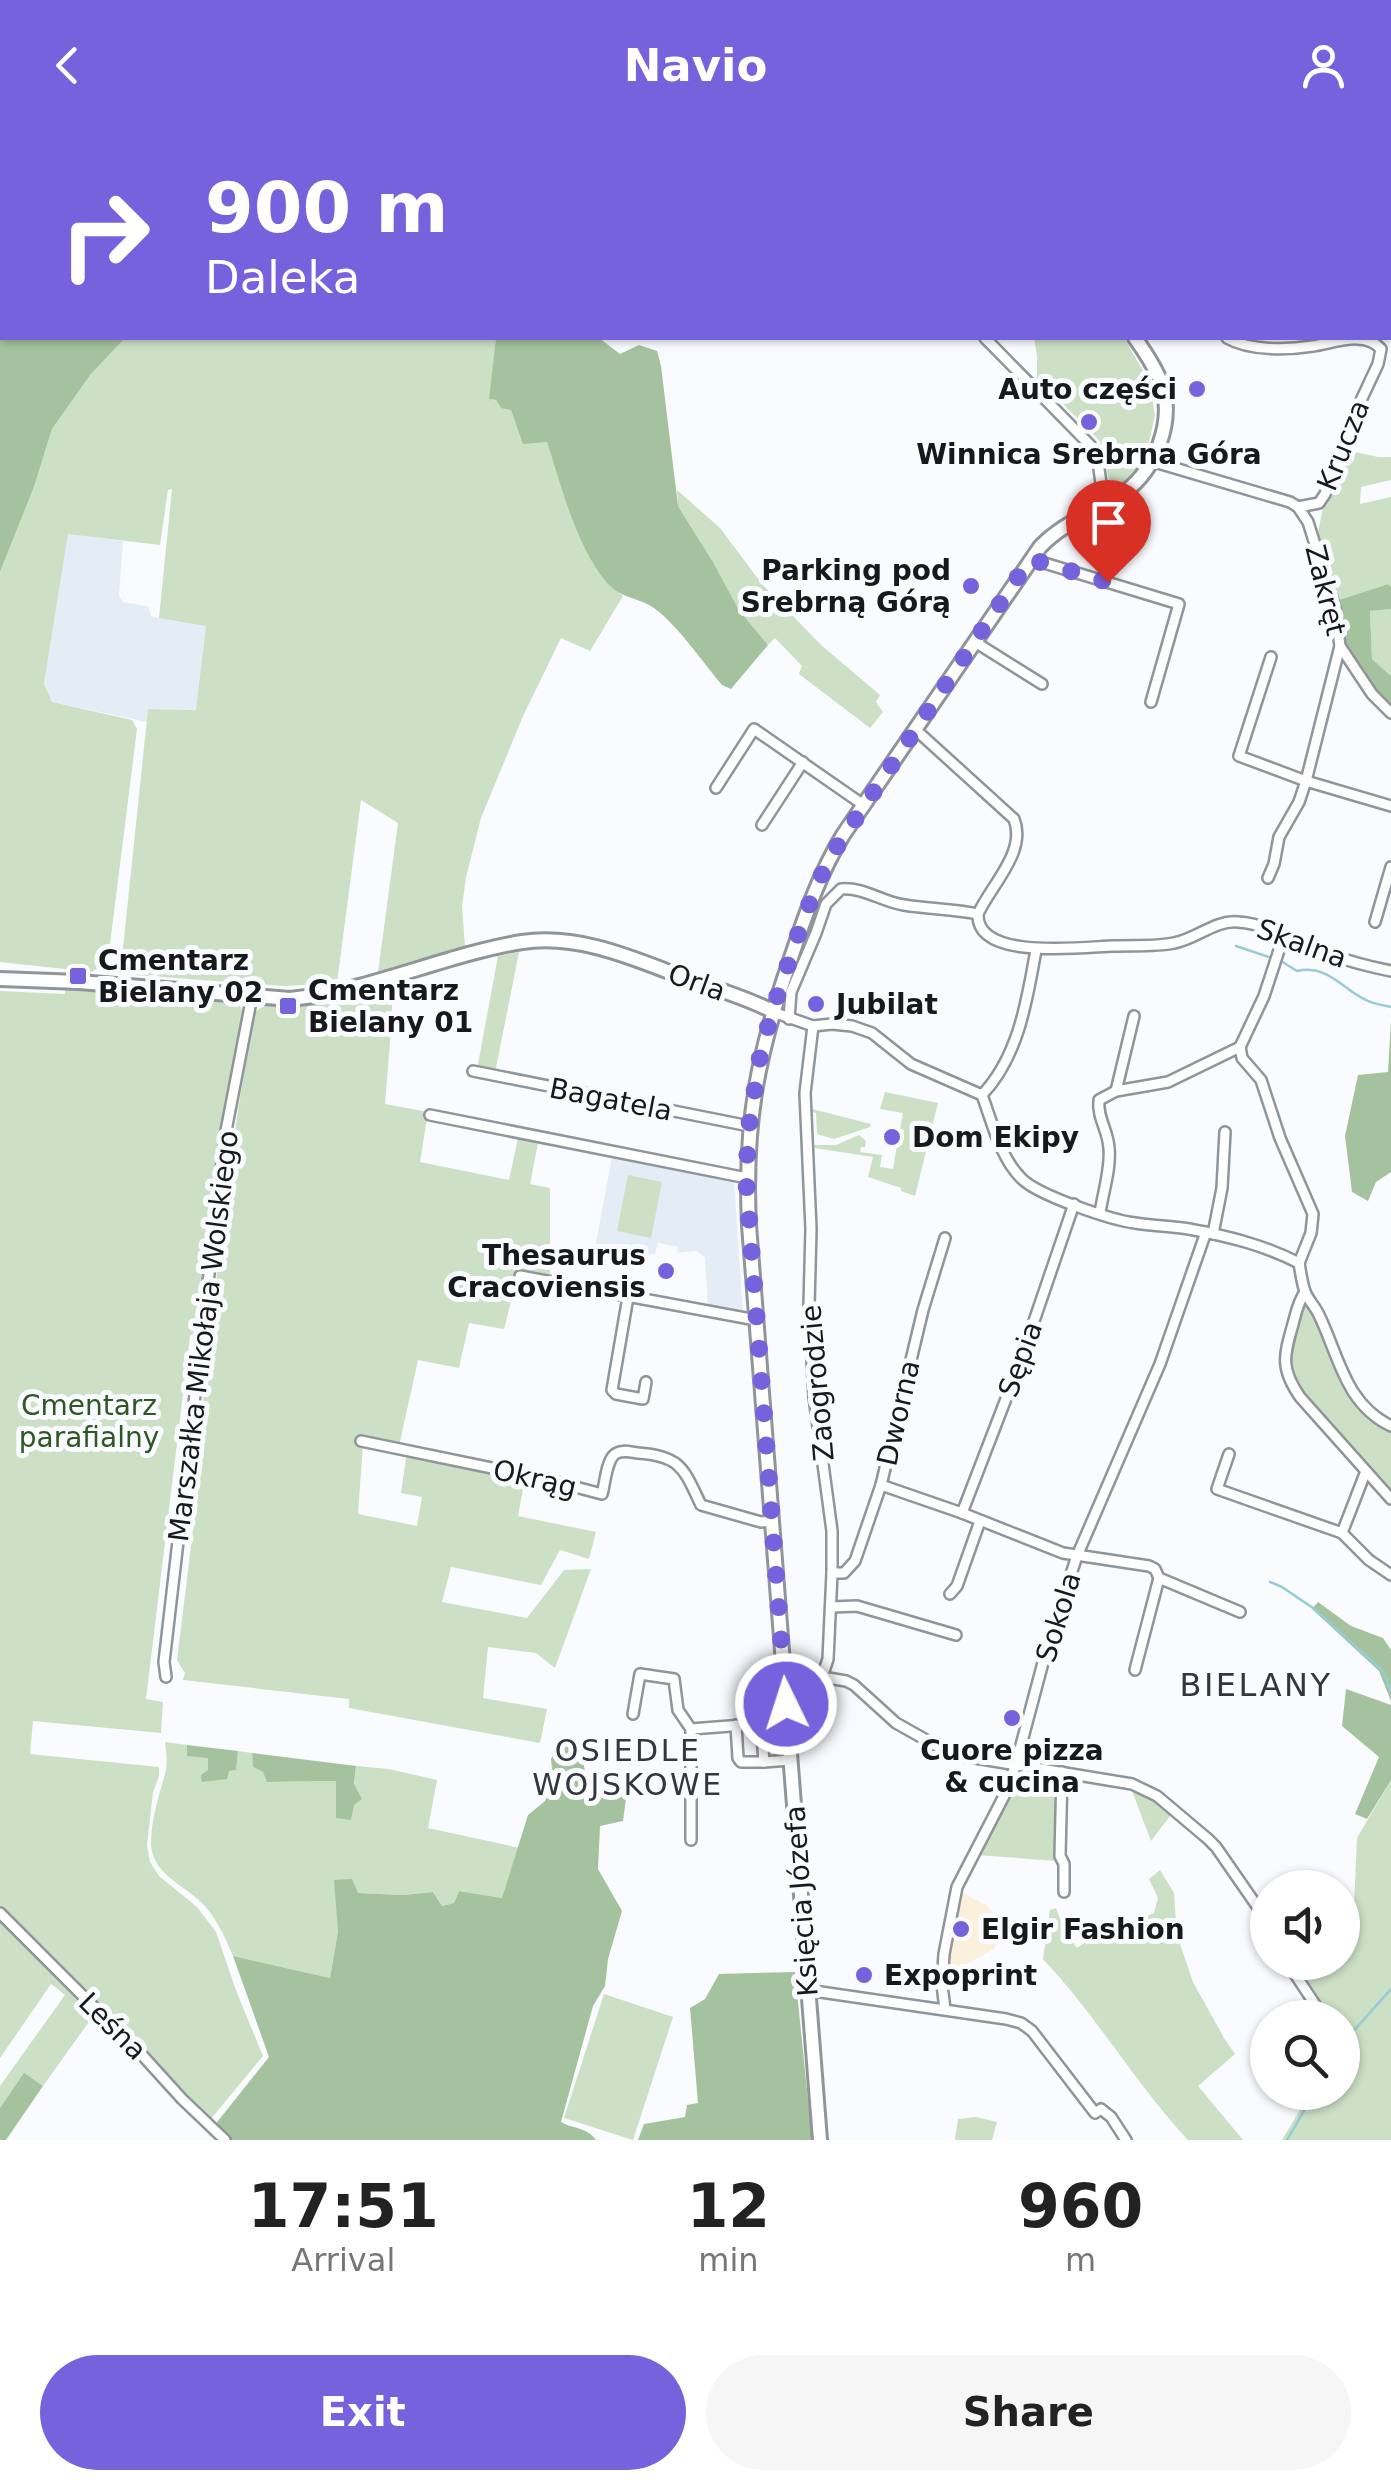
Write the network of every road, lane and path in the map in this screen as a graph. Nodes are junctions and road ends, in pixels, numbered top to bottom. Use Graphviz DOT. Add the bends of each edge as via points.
graph roads {
  1 [pos="987,340"];
  2 [pos="1136,340"];
  3 [pos="1231,340"];
  4 [pos="1350,340"];
  5 [pos="1367,340"];
  6 [pos="1151,461"];
  7 [pos="1107,502"];
  8 [pos="1298,507"];
  9 [pos="1030,559"];
  10 [pos="975,642"];
  11 [pos="1340,646"];
  12 [pos="1271,657"];
  13 [pos="1042,684"];
  14 [pos="1150,702"];
  15 [pos="1391,713"];
  16 [pos="916,730"];
  17 [pos="803,762"];
  18 [pos="1306,781"];
  19 [pos="716,788"];
  20 [pos="865,806"];
  21 [pos="1391,806"];
  22 [pos="762,825"];
  23 [pos="1391,867"];
  24 [pos="1268,878"];
  25 [pos="978,914"];
  26 [pos="1375,922"];
  27 [pos="1284,935"];
  28 [pos="1036,950"];
  29 [pos="1391,971"];
  30 [pos="0,979"];
  31 [pos="252,996"];
  32 [pos="772,1012"];
  33 [pos="1134,1016"];
  34 [pos="788,1019"];
  35 [pos="813,1026"];
  36 [pos="1240,1048"];
  37 [pos="473,1072"];
  38 [pos="1116,1091"];
  39 [pos="982,1094"];
  40 [pos="430,1115"];
  41 [pos="749,1126"];
  42 [pos="1225,1132"];
  43 [pos="746,1178"];
  44 [pos="1074,1204"];
  45 [pos="1100,1213"];
  46 [pos="1210,1233"];
  47 [pos="945,1238"];
  48 [pos="1299,1264"];
  49 [pos="520,1276"];
  50 [pos="1305,1292"];
  51 [pos="628,1297"];
  52 [pos="756,1320"];
  53 [pos="646,1382"];
  54 [pos="1391,1426"];
  55 [pos="361,1440"];
  56 [pos="1229,1454"];
  57 [pos="1366,1471"];
  58 [pos="881,1485"];
  59 [pos="1391,1499"];
  60 [pos="962,1513"];
  61 [pos="772,1521"];
  62 [pos="980,1521"];
  63 [pos="1342,1533"];
  64 [pos="1077,1556"];
  65 [pos="832,1573"];
  66 [pos="1391,1575"];
  67 [pos="1159,1578"];
  68 [pos="950,1594"];
  69 [pos="832,1607"];
  70 [pos="1240,1612"];
  71 [pos="956,1635"];
  72 [pos="1134,1670"];
  73 [pos="166,1677"];
  74 [pos="822,1677"];
  75 [pos="633,1714"];
  76 [pos="787,1722"];
  77 [pos="761,1723"];
  78 [pos="736,1725"];
  79 [pos="691,1729"];
  80 [pos="790,1760"];
  81 [pos="764,1762"];
  82 [pos="1016,1764"];
  83 [pos="1062,1772"];
  84 [pos="691,1840"];
  85 [pos="1064,1892"];
  86 [pos="1250,1896"];
  87 [pos="0,1913"];
  88 [pos="807,1990"];
  89 [pos="945,2009"];
  90 [pos="225,2140"];
  91 [pos="820,2140"];
  92 [pos="1126,2140"];
  1 -- 7 [label="street" via="1090,446"];
  2 -- 6 [label="street, Księcia Józefa" via="1165,396 1166,420"];
  3 -- 4 [label="street, Krucza" via="1282,347"];
  5 -- 8 [label="street, Krucza" via="1381,349 1378,364 1325,494 1319,503"];
  6 -- 7 [label="street, Księcia Józefa" via="1138,480"];
  6 -- 8 [label="street"];
  7 -- 9 [label="street, Księcia Józefa" via="1054,532"];
  8 -- 11 [label="street, Zakręt" via="1331,594"];
  9 -- 10 [label="street, Księcia Józefa"];
  9 -- 14 [label="street" via="1179,604"];
  10 -- 13 [label="street"];
  10 -- 16 [label="street, Księcia Józefa"];
  11 -- 15 [label="street"];
  11 -- 18 [label="street, Zakręt"];
  12 -- 18 [label="street" via="1239,756"];
  16 -- 20 [label="street, Księcia Józefa"];
  16 -- 25 [label="street" via="1014,819 1018,830 1017,844"];
  17 -- 19 [label="street" via="754,729"];
  17 -- 20 [label="street"];
  17 -- 22 [label="street"];
  18 -- 21 [label="street"];
  18 -- 24 [label="street, Zakręt" via="1279,836"];
  20 -- 32 [label="street, Księcia Józefa" via="816,886"];
  23 -- 26 [label="street"];
  25 -- 28 [label="street" via="988,935"];
  25 -- 34 [label="street" via="841,888 826,904 791,992"];
  27 -- 28 [label="street, Skalna" via="1224,922 1175,943"];
  27 -- 29 [label="street, Skalna"];
  27 -- 36 [label="street"];
  28 -- 39 [label="street" via="1013,1046"];
  30 -- 31 [label="street, Orla"];
  31 -- 32 [label="street, Orla" via="322,996 470,954 549,941 599,948"];
  31 -- 73 [label="street, Marszałka Mikołaja Wolskiego" via="226,1136"];
  32 -- 34 [label="street, Orla"];
  32 -- 41 [label="street, Księcia Józefa"];
  33 -- 38 [label="street"];
  34 -- 35 [label="street, Orla"];
  35 -- 39 [label="street, Orla" via="872,1033 911,1064"];
  35 -- 65 [label="street, Zaogrodzie" via="805,1093 808,1306"];
  36 -- 38 [label="street" via="1168,1082"];
  36 -- 48 [label="street" via="1261,1080 1313,1214"];
  37 -- 41 [label="street, Bagatela"];
  38 -- 45 [label="street" via="1099,1100 1097,1112 1110,1154"];
  39 -- 44 [label="street" via="1020,1178"];
  40 -- 43 [label="street"];
  41 -- 43 [label="street, Księcia Józefa"];
  42 -- 46 [label="street" via="1222,1188"];
  43 -- 52 [label="street, Księcia Józefa"];
  44 -- 45 [label="street"];
  44 -- 60 [label="street, Sępia"];
  45 -- 46 [label="street"];
  46 -- 48 [label="street"];
  46 -- 64 [label="street, Sokola"];
  47 -- 58 [label="street, Dworna"];
  48 -- 50 [label="street"];
  49 -- 51 [label="street"];
  50 -- 54 [label="street" via="1356,1398"];
  50 -- 57 [label="street" via="1286,1345 1289,1380"];
  51 -- 52 [label="street"];
  51 -- 53 [label="street" via="612,1390 644,1400"];
  52 -- 61 [label="street, Księcia Józefa"];
  55 -- 61 [label="street, Okrąg" via="602,1494 614,1455 653,1454 688,1475 701,1505"];
  56 -- 63 [label="street" via="1217,1489"];
  57 -- 59 [label="street"];
  57 -- 63 [label="street"];
  58 -- 60 [label="street"];
  58 -- 65 [label="street, Dworna" via="855,1562 844,1573"];
  60 -- 62 [label="street"];
  61 -- 76 [label="street, Księcia Józefa"];
  62 -- 64 [label="street"];
  62 -- 68 [label="street"];
  63 -- 66 [label="street"];
  64 -- 67 [label="street" via="1149,1566"];
  64 -- 82 [label="street, Sokola"];
  65 -- 69 [label="street, Zaogrodzie"];
  67 -- 70 [label="street"];
  67 -- 72 [label="street"];
  69 -- 71 [label="street" via="857,1606"];
  69 -- 74 [label="street, Zaogrodzie"];
  74 -- 76 [label="street, Zaogrodzie" via="802,1717"];
  74 -- 82 [label="street" via="854,1685 896,1724 942,1750"];
  75 -- 79 [label="street" via="640,1674 674,1679 678,1710"];
  76 -- 77 [label="street"];
  76 -- 80 [label="street, Księcia Józefa"];
  77 -- 78 [label="street"];
  77 -- 81 [label="street"];
  78 -- 79 [label="street"];
  78 -- 81 [label="street" via="741,1762"];
  79 -- 84 [label="street"];
  80 -- 81 [label="street"];
  80 -- 88 [label="street, Księcia Józefa"];
  82 -- 83 [label="street"];
  82 -- 89 [label="street, Sokola" via="958,1887 944,1954"];
  83 -- 85 [label="street"];
  83 -- 86 [label="street" via="1132,1784 1157,1796 1216,1847"];
  87 -- 90 [label="street, Leśna"];
  88 -- 89 [label="street"];
  88 -- 91 [label="street, Księcia Józefa"];
  89 -- 92 [label="street" via="1021,2023 1095,2114 1106,2113"];
}
